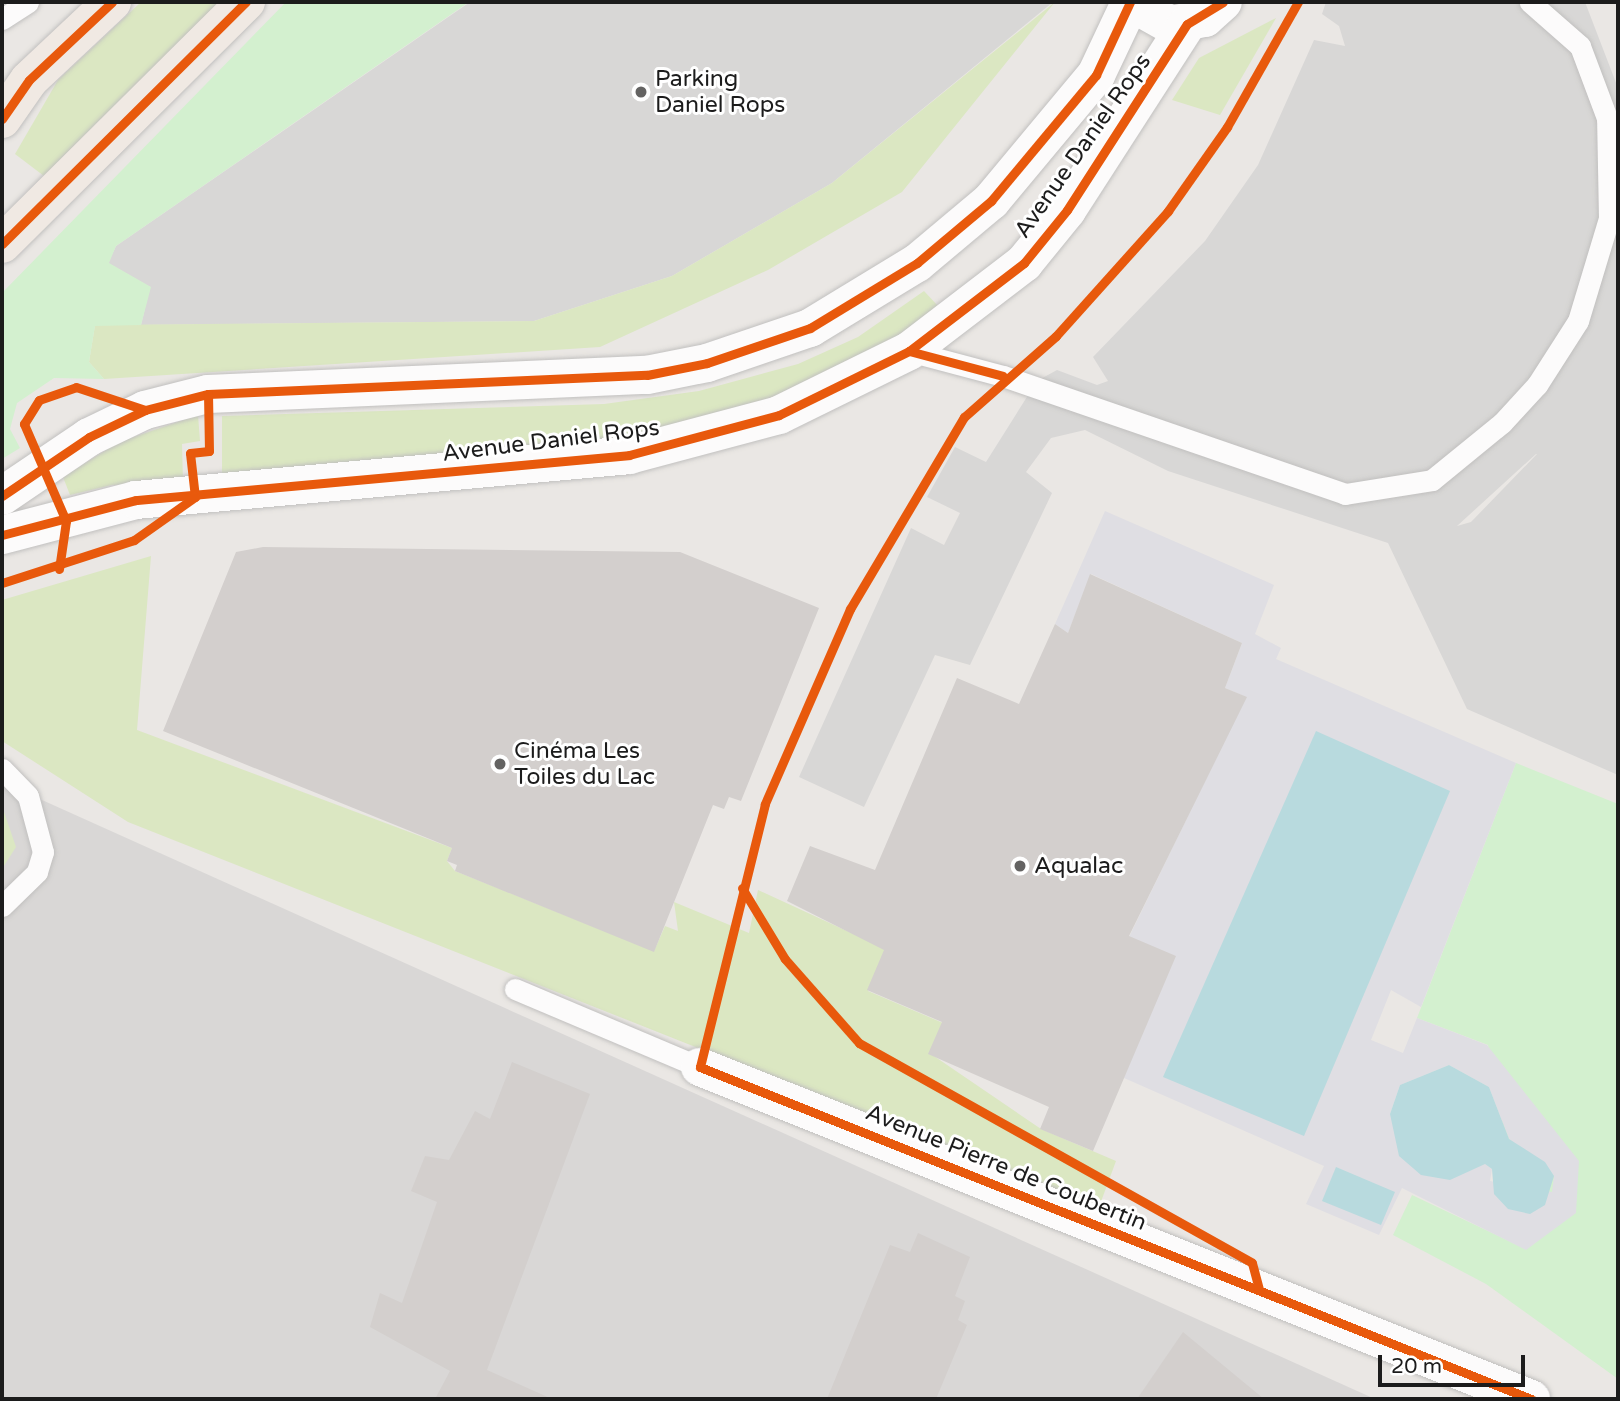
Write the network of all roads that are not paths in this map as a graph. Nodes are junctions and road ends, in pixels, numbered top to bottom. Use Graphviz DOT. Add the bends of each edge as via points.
graph roads {
  1 [pos="28,2"];
  2 [pos="112,2"];
  3 [pos="246,2"];
  4 [pos="1130,2"];
  5 [pos="1223,2"];
  6 [pos="1530,2"];
  7 [pos="2,19"];
  8 [pos="1187,24"];
  9 [pos="2,119"];
  10 [pos="2,244"];
  11 [pos="909,351"];
  12 [pos="2,496"];
  13 [pos="2,535"];
  14 [pos="2,769"];
  15 [pos="2,906"];
  16 [pos="515,989"];
  17 [pos="700,1067"];
  18 [pos="1531,1399"];
  1 -- 7 [label="lane"];
  2 -- 9 [label="main road" via="29,80"];
  3 -- 10 [label="main road"];
  4 -- 8 [label="street" via="1156,21"];
  4 -- 12 [label="street, Avenue Daniel Rops" via="1096,75 991,201 917,263 810,328 707,363 647,374 208,394 145,410 110,427"];
  5 -- 8 [label="street"];
  6 -- 11 [label="lane" via="1580,46 1607,118 1609,218 1578,321 1511,414 1432,480 1345,494 1003,376"];
  8 -- 11 [label="street, Avenue Daniel Rops" via="1067,210 1024,263"];
  11 -- 13 [label="street, Avenue Daniel Rops" via="779,415 629,455 136,500"];
  14 -- 15 [label="lane" via="29,796 43,852 37,872"];
  16 -- 17 [label="lane, Avenue Pierre de Coubertin"];
  17 -- 18 [label="street, Avenue Pierre de Coubertin"];
}
